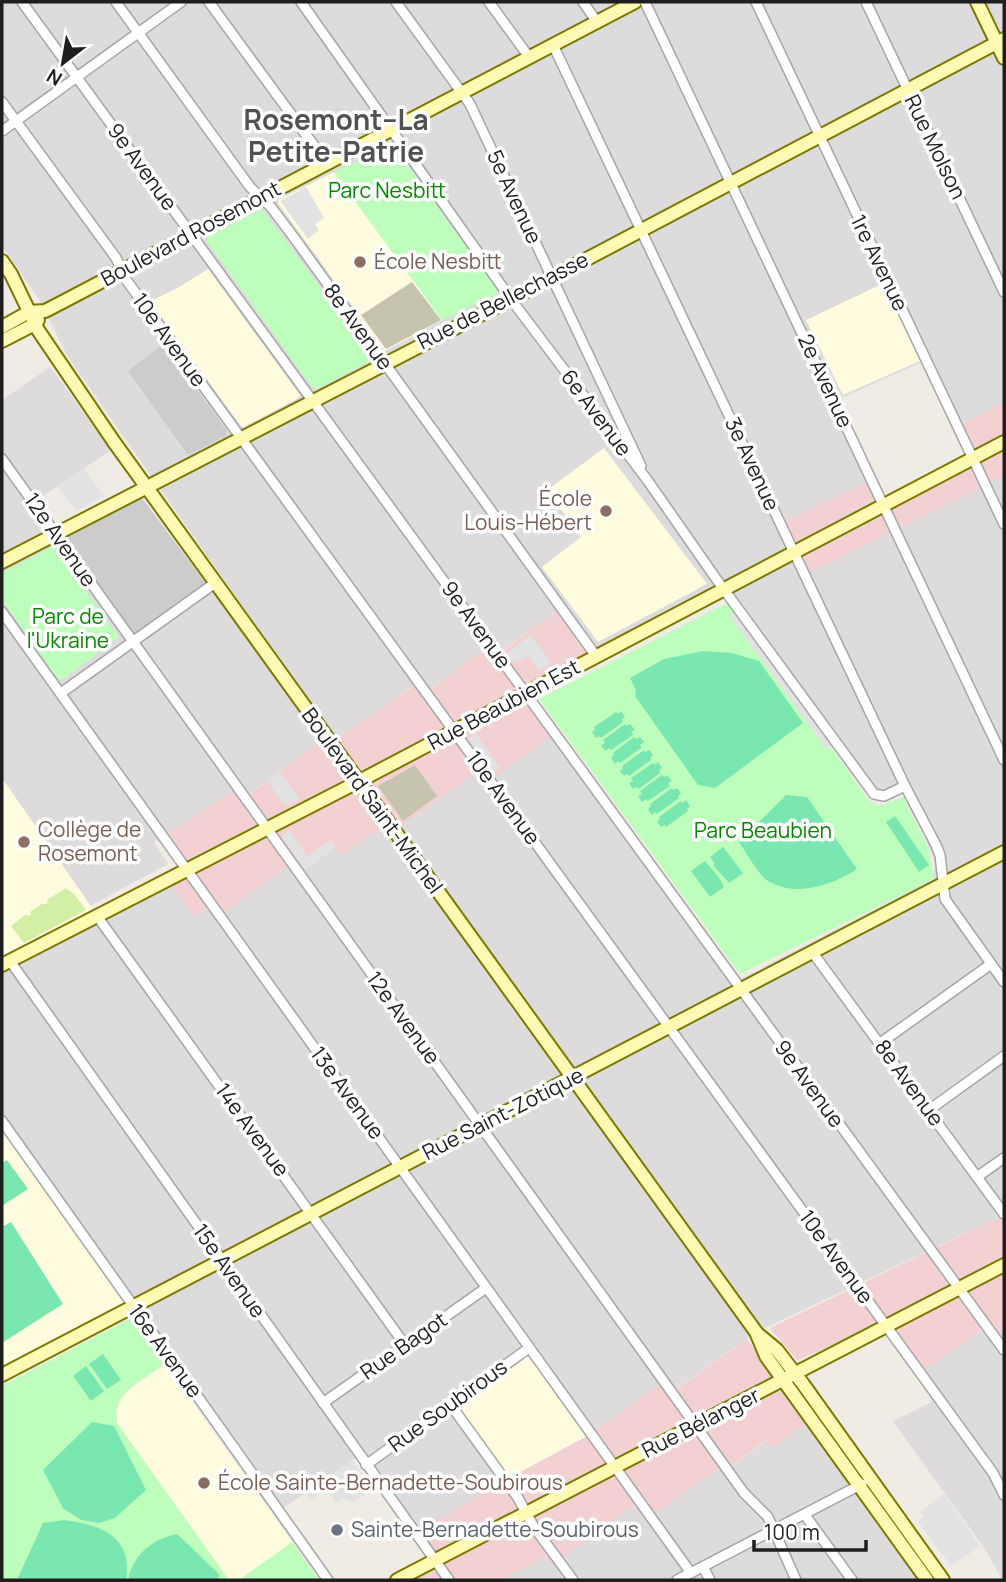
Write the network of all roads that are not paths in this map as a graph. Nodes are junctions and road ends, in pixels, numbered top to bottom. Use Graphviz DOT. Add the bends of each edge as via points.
graph roads {
  1 [pos="22,2"];
  2 [pos="116,2"];
  3 [pos="181,2"];
  4 [pos="209,2"];
  5 [pos="302,2"];
  6 [pos="396,2"];
  7 [pos="489,2"];
  8 [pos="583,2"];
  9 [pos="635,2"];
  10 [pos="645,2"];
  11 [pos="755,2"];
  12 [pos="866,2"];
  13 [pos="977,2"];
  14 [pos="597,22"];
  15 [pos="138,32"];
  16 [pos="1000,41"];
  17 [pos="553,45"];
  18 [pos="529,57"];
  19 [pos="1004,58"];
  20 [pos="77,77"];
  21 [pos="907,89"];
  22 [pos="462,93"];
  23 [pos="2,102"];
  24 [pos="16,121"];
  25 [pos="392,129"];
  26 [pos="2,131"];
  27 [pos="819,136"];
  28 [pos="326,162"];
  29 [pos="730,183"];
  30 [pos="261,198"];
  31 [pos="641,230"];
  32 [pos="191,234"];
  33 [pos="2,261"];
  34 [pos="122,270"];
  35 [pos="552,276"];
  36 [pos="1004,292"];
  37 [pos="511,299"];
  38 [pos="32,318"];
  39 [pos="2,327"];
  40 [pos="2,341"];
  41 [pos="384,363"];
  42 [pos="312,400"];
  43 [pos="241,438"];
  44 [pos="1004,442"];
  45 [pos="2,459"];
  46 [pos="973,459"];
  47 [pos="648,481"];
  48 [pos="146,487"];
  49 [pos="884,506"];
  50 [pos="1004,524"];
  51 [pos="55,534"];
  52 [pos="794,552"];
  53 [pos="2,562"];
  54 [pos="215,583"];
  55 [pos="724,589"];
  56 [pos="2,612"];
  57 [pos="132,642"];
  58 [pos="596,656"];
  59 [pos="61,693"];
  60 [pos="526,694"];
  61 [pos="455,731"];
  62 [pos="1004,760"];
  63 [pos="358,782"];
  64 [pos="905,786"];
  65 [pos="267,828"];
  66 [pos="1004,852"];
  67 [pos="187,870"];
  68 [pos="943,886"];
  69 [pos="97,916"];
  70 [pos="813,953"];
  71 [pos="6,963"];
  72 [pos="991,964"];
  73 [pos="1004,982"];
  74 [pos="741,990"];
  75 [pos="669,1027"];
  76 [pos="879,1044"];
  77 [pos="1004,1056"];
  78 [pos="572,1078"];
  79 [pos="929,1110"];
  80 [pos="2,1121"];
  81 [pos="481,1125"];
  82 [pos="1004,1158"];
  83 [pos="400,1167"];
  84 [pos="977,1177"];
  85 [pos="311,1214"];
  86 [pos="1004,1214"];
  87 [pos="221,1260"];
  88 [pos="1004,1265"];
  89 [pos="486,1288"];
  90 [pos="959,1288"];
  91 [pos="133,1306"];
  92 [pos="886,1325"];
  93 [pos="405,1345"];
  94 [pos="529,1348"];
  95 [pos="1004,1350"];
  96 [pos="2,1375"];
  97 [pos="789,1377"];
  98 [pos="323,1403"];
  99 [pos="450,1404"];
  100 [pos="695,1424"];
  101 [pos="366,1465"];
  102 [pos="615,1467"];
  103 [pos="864,1483"];
  104 [pos="1004,1495"];
  105 [pos="527,1512"];
  106 [pos="805,1514"];
  107 [pos="772,1531"];
  108 [pos="435,1560"];
  109 [pos="703,1567"];
  110 [pos="691,1573"];
  111 [pos="849,1579"];
  112 [pos="328,1580"];
  113 [pos="397,1580"];
  114 [pos="449,1580"];
  115 [pos="573,1580"];
  116 [pos="677,1580"];
  117 [pos="710,1580"];
  118 [pos="796,1580"];
  119 [pos="927,1580"];
  120 [pos="943,1580"];
  1 -- 20 [label="street, 9e Avenue"];
  2 -- 15 [label="street, 8e Avenue"];
  3 -- 15 [label="street"];
  4 -- 28 [label="street"];
  5 -- 25 [label="street, 6e Avenue"];
  6 -- 22 [label="street, 5e Avenue"];
  7 -- 18 [label="street"];
  8 -- 14 [label="street"];
  9 -- 14 [label="street, Boulevard Rosemont"];
  10 -- 29 [label="street, 2e Avenue"];
  11 -- 27 [label="street, 1re Avenue"];
  12 -- 21 [label="street, Rue Molson"];
  13 -- 16 [label="street"];
  14 -- 17 [label="street, Boulevard Rosemont"];
  15 -- 20 [label="street"];
  15 -- 30 [label="street, 8e Avenue"];
  16 -- 19 [label="street"];
  16 -- 21 [label="street, Rue de Bellechasse"];
  17 -- 18 [label="street, Boulevard Rosemont"];
  17 -- 31 [label="street, 3e Avenue"];
  18 -- 22 [label="street, Boulevard Rosemont"];
  20 -- 24 [label="street"];
  20 -- 32 [label="street, 9e Avenue"];
  21 -- 27 [label="street, Rue de Bellechasse"];
  21 -- 36 [label="street, Rue Molson"];
  22 -- 25 [label="street, Boulevard Rosemont"];
  22 -- 35 [label="street, 5e Avenue"];
  23 -- 24 [label="street, 10e Avenue"];
  24 -- 26 [label="street"];
  24 -- 34 [label="street, 10e Avenue"];
  25 -- 28 [label="street, Boulevard Rosemont"];
  25 -- 37 [label="street, 6e Avenue"];
  27 -- 29 [label="street, Rue de Bellechasse"];
  27 -- 46 [label="street, 1re Avenue"];
  28 -- 30 [label="street, Boulevard Rosemont"];
  29 -- 31 [label="street, Rue de Bellechasse"];
  29 -- 49 [label="street, 2e Avenue"];
  30 -- 32 [label="street, Boulevard Rosemont"];
  30 -- 41 [label="street, 8e Avenue"];
  31 -- 35 [label="street, Rue de Bellechasse"];
  31 -- 52 [label="street, 3e Avenue"];
  32 -- 34 [label="street, Boulevard Rosemont"];
  32 -- 42 [label="street, 9e Avenue"];
  33 -- 38 [label="street, Boulevard Saint-Michel"];
  34 -- 38 [label="street, Boulevard Rosemont"];
  34 -- 43 [label="street, 10e Avenue"];
  35 -- 37 [label="street, Rue de Bellechasse"];
  35 -- 47 [label="street, 5e Avenue"];
  37 -- 41 [label="street, Rue de Bellechasse"];
  37 -- 47 [label="street, 6e Avenue"];
  38 -- 39 [label="street, Boulevard Rosemont"];
  38 -- 40 [label="street, Boulevard Rosemont"];
  38 -- 48 [label="street, Boulevard Saint-Michel"];
  41 -- 42 [label="street, Rue de Bellechasse"];
  41 -- 58 [label="street, 8e Avenue"];
  42 -- 43 [label="street, Rue de Bellechasse"];
  42 -- 60 [label="street, 9e Avenue"];
  43 -- 48 [label="street, Rue de Bellechasse"];
  43 -- 61 [label="street, 10e Avenue"];
  44 -- 46 [label="street, Rue Beaubien Est"];
  45 -- 51 [label="street, 12e Avenue"];
  46 -- 49 [label="street, Rue Beaubien Est"];
  46 -- 50 [label="street, 1re Avenue"];
  47 -- 55 [label="street, 6e Avenue"];
  48 -- 51 [label="street, Rue de Bellechasse"];
  48 -- 54 [label="street, Boulevard Saint-Michel"];
  49 -- 52 [label="street, Rue Beaubien Est"];
  49 -- 62 [label="street, 2e Avenue"];
  51 -- 53 [label="street, Rue de Bellechasse"];
  51 -- 57 [label="street, 12e Avenue"];
  52 -- 55 [label="street, Rue Beaubien Est"];
  52 -- 64 [label="street, 3e Avenue"];
  54 -- 57 [label="street"];
  54 -- 63 [label="street, Boulevard Saint-Michel"];
  55 -- 58 [label="street, Rue Beaubien Est"];
  55 -- 64 [label="street, 6e Avenue" via="874,794 884,796"];
  56 -- 59 [label="street, 13e Avenue"];
  57 -- 59 [label="street"];
  57 -- 65 [label="street, 12e Avenue"];
  58 -- 60 [label="street, Rue Beaubien Est"];
  59 -- 67 [label="street, 13e Avenue"];
  60 -- 61 [label="street, Rue Beaubien Est"];
  60 -- 74 [label="street, 9e Avenue"];
  61 -- 63 [label="street, Rue Beaubien Est"];
  61 -- 75 [label="street, 10e Avenue"];
  63 -- 65 [label="street, Rue Beaubien Est"];
  63 -- 78 [label="street, Boulevard Saint-Michel"];
  64 -- 68 [label="street, 3e Avenue" via="940,855"];
  65 -- 67 [label="street, Rue Beaubien Est"];
  65 -- 81 [label="street, 12e Avenue"];
  66 -- 68 [label="street, Rue Saint-Zotique"];
  67 -- 69 [label="street, Rue Beaubien Est"];
  67 -- 83 [label="street, 13e Avenue"];
  68 -- 70 [label="street, Rue Saint-Zotique"];
  68 -- 72 [label="street" via="945,899"];
  69 -- 71 [label="street, Rue Beaubien Est"];
  69 -- 85 [label="street, 14e Avenue"];
  70 -- 74 [label="street, Rue Saint-Zotique"];
  70 -- 76 [label="street, 8e Avenue"];
  71 -- 87 [label="street, 15e Avenue"];
  72 -- 73 [label="street"];
  72 -- 76 [label="street"];
  74 -- 75 [label="street, Rue Saint-Zotique"];
  74 -- 90 [label="street, 9e Avenue"];
  75 -- 78 [label="street, Rue Saint-Zotique"];
  75 -- 92 [label="street, 10e Avenue"];
  76 -- 79 [label="street, 8e Avenue"];
  77 -- 79 [label="street"];
  78 -- 81 [label="street, Rue Saint-Zotique"];
  78 -- 97 [label="street, Boulevard Saint-Michel" via="756,1332 766,1356"];
  79 -- 84 [label="street, 8e Avenue"];
  80 -- 91 [label="street, 16e Avenue"];
  81 -- 83 [label="street, Rue Saint-Zotique"];
  81 -- 100 [label="street, 12e Avenue"];
  82 -- 84 [label="street"];
  83 -- 85 [label="street, Rue Saint-Zotique"];
  83 -- 89 [label="street, 13e Avenue"];
  84 -- 86 [label="street, 8e Avenue"];
  85 -- 87 [label="street, Rue Saint-Zotique"];
  85 -- 93 [label="street, 14e Avenue"];
  87 -- 91 [label="street, Rue Saint-Zotique"];
  87 -- 98 [label="street, 15e Avenue"];
  88 -- 90 [label="street, Rue Bélanger"];
  89 -- 93 [label="street, Rue Bagot"];
  89 -- 94 [label="street, 13e Avenue"];
  90 -- 92 [label="street, Rue Bélanger"];
  90 -- 95 [label="street, 9e Avenue"];
  91 -- 96 [label="street, Rue Saint-Zotique"];
  91 -- 112 [label="street, 16e Avenue"];
  92 -- 97 [label="street, Rue Bélanger"];
  92 -- 104 [label="street, 10e Avenue" via="993,1473"];
  93 -- 98 [label="street, Rue Bagot"];
  94 -- 99 [label="street, Rue Soubirous"];
  94 -- 102 [label="street, 13e Avenue"];
  97 -- 100 [label="street, Rue Bélanger"];
  97 -- 103 [label="street, Boulevard Saint-Michel"];
  98 -- 101 [label="street, 15e Avenue"];
  99 -- 101 [label="street, Rue Soubirous"];
  99 -- 105 [label="street"];
  100 -- 102 [label="street, Rue Bélanger"];
  100 -- 107 [label="street, 12e Avenue" via="768,1517"];
  101 -- 108 [label="street, 15e Avenue"];
  102 -- 105 [label="street, Rue Bélanger"];
  102 -- 110 [label="street, 13e Avenue"];
  103 -- 106 [label="street"];
  103 -- 119 [label="street, Boulevard Saint-Michel"];
  103 -- 120 [label="street, Boulevard Saint-Michel"];
  105 -- 108 [label="street, Rue Bélanger"];
  105 -- 115 [label="street"];
  106 -- 107 [label="street"];
  106 -- 111 [label="street"];
  107 -- 109 [label="street"];
  107 -- 118 [label="street, 12e Avenue"];
  108 -- 113 [label="street, Rue Bélanger"];
  108 -- 114 [label="street, 15e Avenue"];
  109 -- 110 [label="street"];
  109 -- 117 [label="street"];
  110 -- 116 [label="street"];
}
